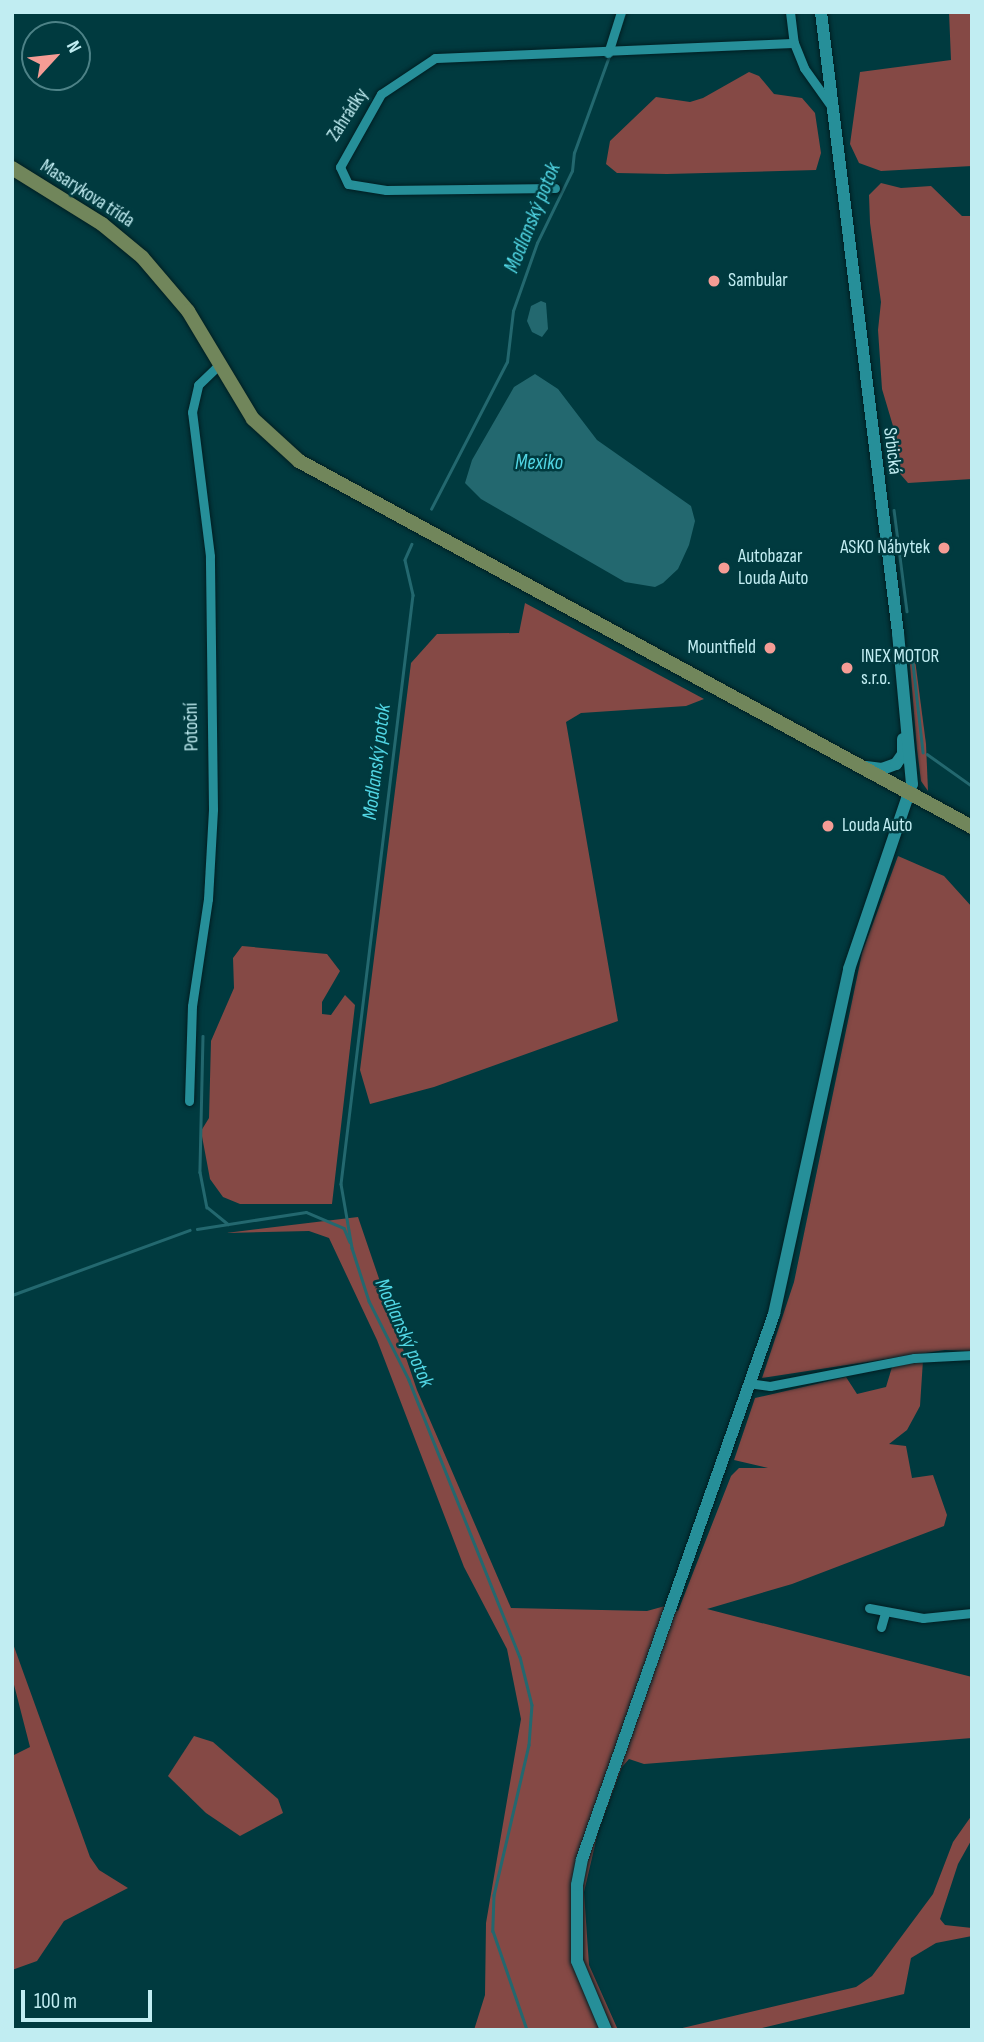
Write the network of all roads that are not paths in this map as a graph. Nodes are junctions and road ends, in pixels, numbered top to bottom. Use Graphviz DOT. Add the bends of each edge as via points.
graph roads {
  1 [pos="621,12"];
  2 [pos="790,12"];
  3 [pos="821,12"];
  4 [pos="794,43"];
  5 [pos="608,53"];
  6 [pos="836,112"];
  7 [pos="12,168"];
  8 [pos="555,188"];
  9 [pos="220,364"];
  10 [pos="906,708"];
  11 [pos="853,764"];
  12 [pos="910,795"];
  13 [pos="972,827"];
  14 [pos="188,1101"];
  15 [pos="972,1355"];
  16 [pos="748,1383"];
  17 [pos="869,1608"];
  18 [pos="885,1613"];
  19 [pos="972,1613"];
  20 [pos="881,1628"];
  21 [pos="606,2030"];
  1 -- 5 [label="street"];
  2 -- 4 [label="street"];
  3 -- 6 [label="street, Srbická"];
  4 -- 5 [label="street, Zahrádky"];
  4 -- 6 [label="street" via="816,89"];
  5 -- 8 [label="street, Zahrádky" via="435,58 381,94 340,167 348,184 376,189"];
  6 -- 10 [label="street, Srbická" via="866,401"];
  7 -- 9 [label="main road, Masarykova třída" via="132,248 188,311"];
  9 -- 11 [label="main road, Masarykova třída" via="265,433 309,467"];
  9 -- 14 [label="street, Potoční" via="198,385 192,412 209,545 213,809 208,899 192,1006"];
  10 -- 11 [label="street" via="899,761 882,769"];
  10 -- 12 [label="street, Srbická"];
  11 -- 12 [label="main road, Masarykova třída"];
  12 -- 13 [label="main road, Masarykova třída"];
  12 -- 16 [label="street" via="854,951 786,1272"];
  15 -- 16 [label="street" via="914,1358 770,1385"];
  16 -- 21 [label="street" via="582,1859 577,1885 577,1961"];
  17 -- 18 [label="street"];
  18 -- 19 [label="street" via="923,1618"];
  18 -- 20 [label="street"];
}
